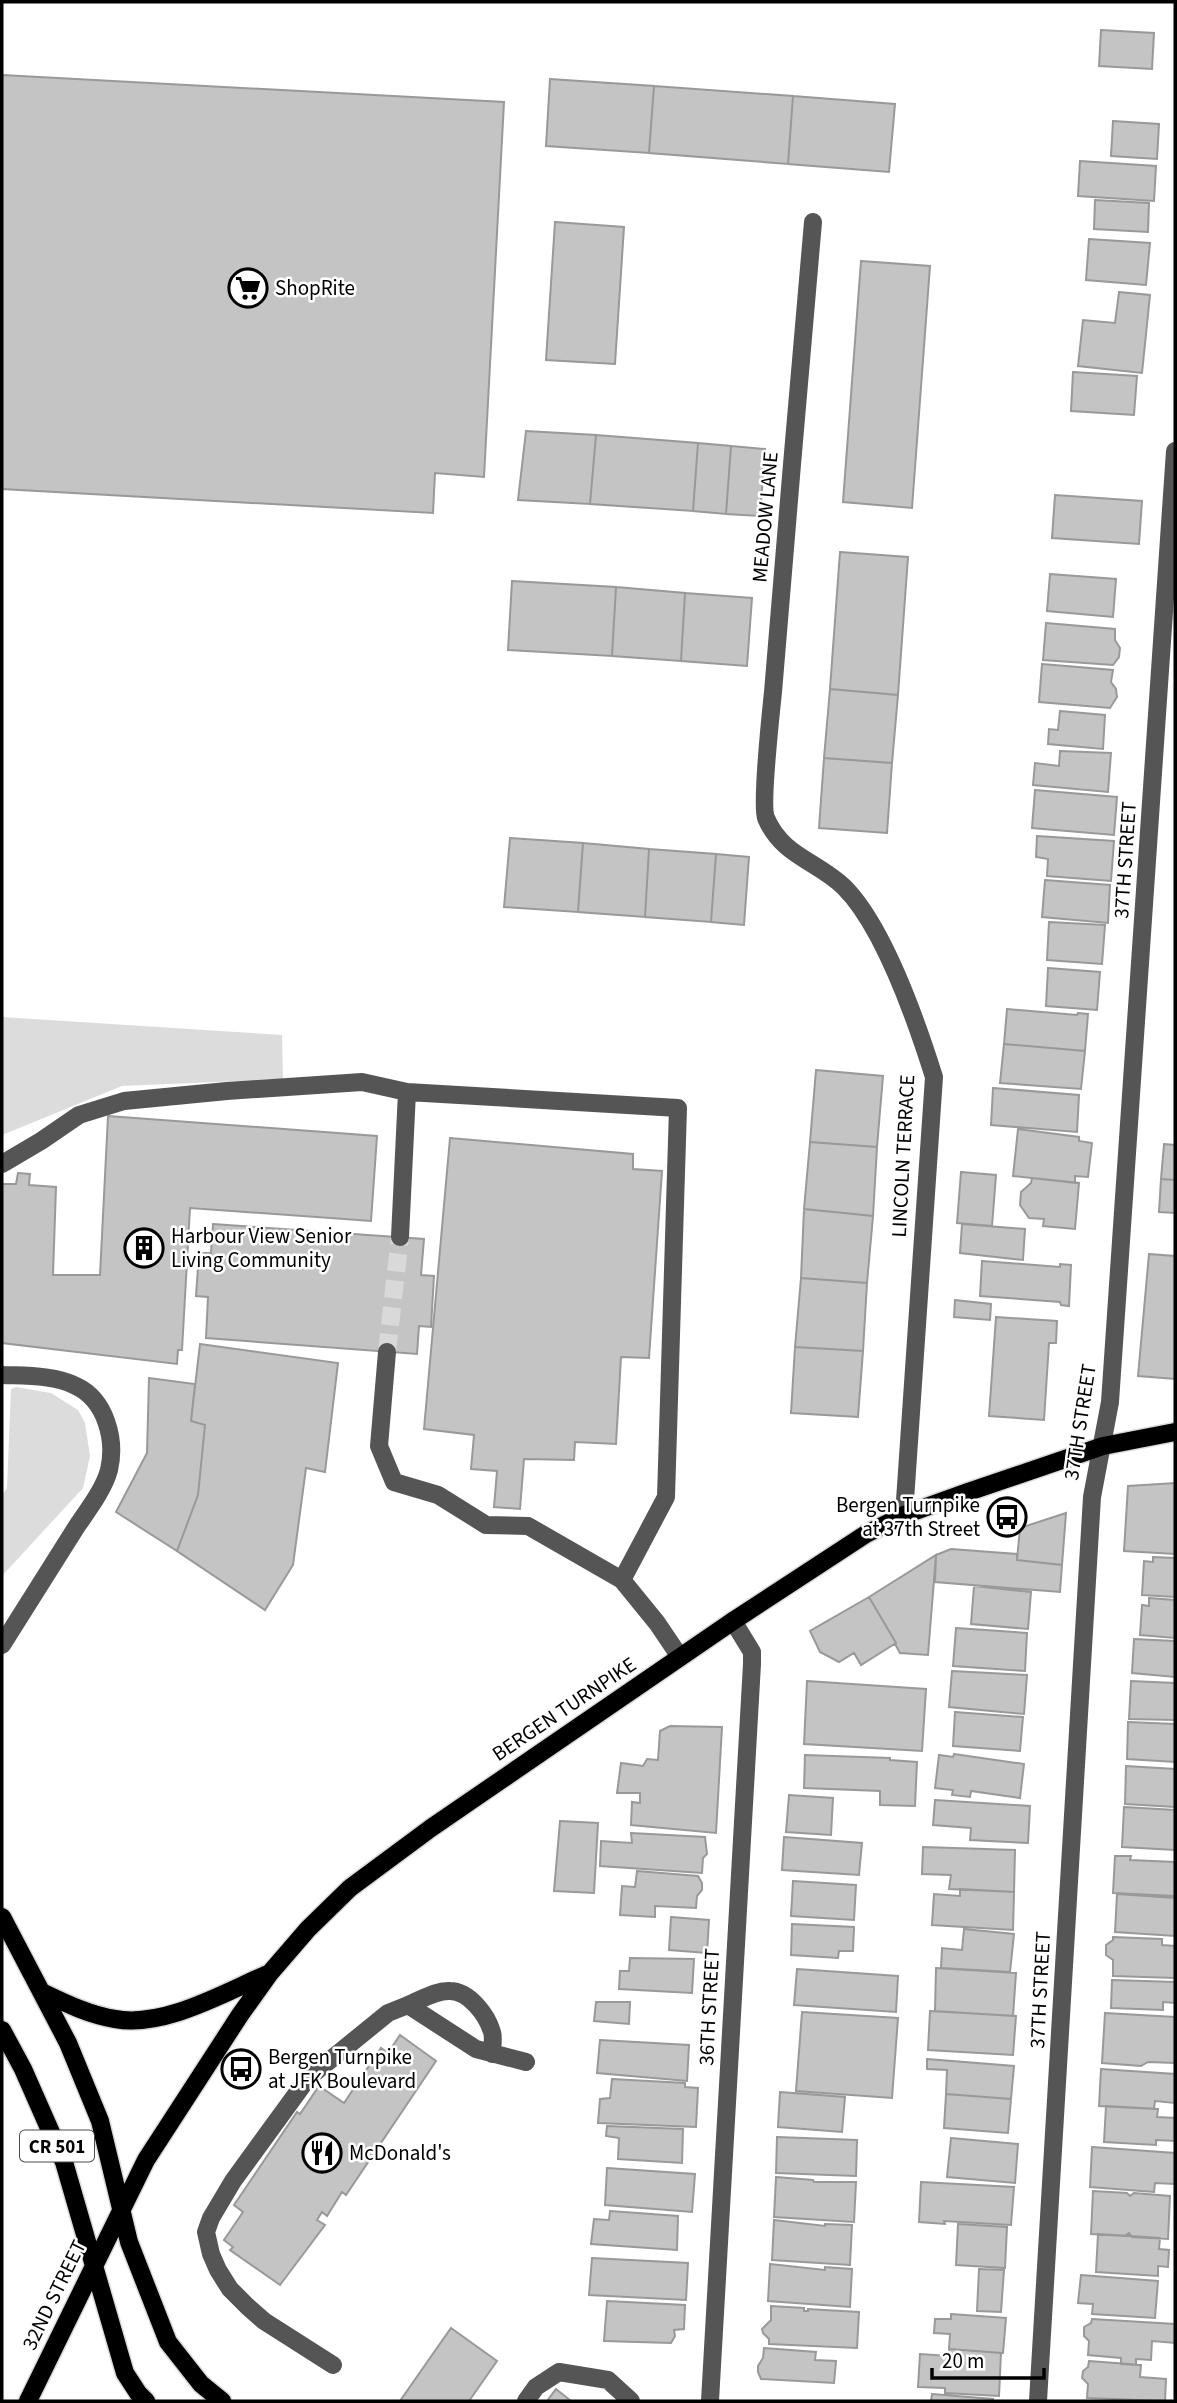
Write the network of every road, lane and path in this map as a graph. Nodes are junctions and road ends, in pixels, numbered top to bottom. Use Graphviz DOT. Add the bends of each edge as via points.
graph roads {
  1 [pos="813,222"];
  2 [pos="1175,451"];
  3 [pos="764,816"];
  4 [pos="407,1092"];
  5 [pos="2,1164"];
  6 [pos="400,1237"];
  7 [pos="387,1352"];
  8 [pos="2,1375"];
  9 [pos="1175,1432"];
  10 [pos="1103,1447"];
  11 [pos="904,1515"];
  12 [pos="622,1580"];
  13 [pos="733,1621"];
  14 [pos="2,1645"];
  15 [pos="680,1657"];
  16 [pos="2,1917"];
  17 [pos="270,1973"];
  18 [pos="44,1993"];
  19 [pos="408,2006"];
  20 [pos="2,2030"];
  21 [pos="492,2054"];
  22 [pos="526,2062"];
  23 [pos="121,2209"];
  24 [pos="94,2269"];
  25 [pos="333,2365"];
  26 [pos="28,2401"];
  27 [pos="146,2401"];
  28 [pos="222,2401"];
  29 [pos="526,2401"];
  30 [pos="632,2401"];
  31 [pos="710,2401"];
  32 [pos="1038,2401"];
  1 -- 3 [label="street, MEADOW LANE"];
  2 -- 10 [label="street, 37TH STREET" via="1111,1388"];
  3 -- 11 [label="street, LINCOLN TERRACE" via="780,843 844,887 862,911 904,991 934,1077"];
  4 -- 5 [label="street" via="362,1082 124,1101 79,1115"];
  4 -- 6 [label="street"];
  4 -- 12 [label="street" via="678,1108 666,1497"];
  7 -- 12 [label="street" via="379,1446 394,1482 438,1495 486,1525 528,1526"];
  8 -- 14 [label="street" via="77,1386 102,1409 110,1448 109,1471 92,1503"];
  9 -- 10 [label="main road, BERGEN TURNPIKE"];
  10 -- 11 [label="main road, BERGEN TURNPIKE"];
  10 -- 32 [label="street, 37TH STREET" via="1092,1497"];
  11 -- 13 [label="main road, BERGEN TURNPIKE" via="866,1534"];
  12 -- 15 [label="street"];
  13 -- 15 [label="main road, BERGEN TURNPIKE"];
  13 -- 31 [label="street, 36TH STREET" via="752,1652"];
  15 -- 17 [label="main road, BERGEN TURNPIKE" via="383,1862 322,1915"];
  16 -- 18 [label="main road, CR 501"];
  17 -- 18 [label="main road" via="148,2020 116,2020 82,2011"];
  17 -- 23 [label="main road, BERGEN TURNPIKE" via="153,2149"];
  18 -- 23 [label="main road, CR 501" via="100,2121"];
  19 -- 21 [label="street" via="476,2049"];
  19 -- 21 [label="street" via="450,1990 460,1993 478,2007 492,2032"];
  19 -- 25 [label="street" via="388,2013 308,2078 233,2181 206,2232 211,2255 230,2289 264,2321"];
  20 -- 24 [label="main road, CR 501" via="64,2162"];
  21 -- 22 [label="street"];
  23 -- 24 [label="main road, 32ND STREET"];
  23 -- 28 [label="main road, CR 501" via="137,2266 168,2342 201,2384"];
  24 -- 26 [label="main road, 32ND STREET"];
  24 -- 27 [label="main road, CR 501" via="125,2373"];
  29 -- 30 [label="street" via="536,2387 559,2372 608,2380"];
}
